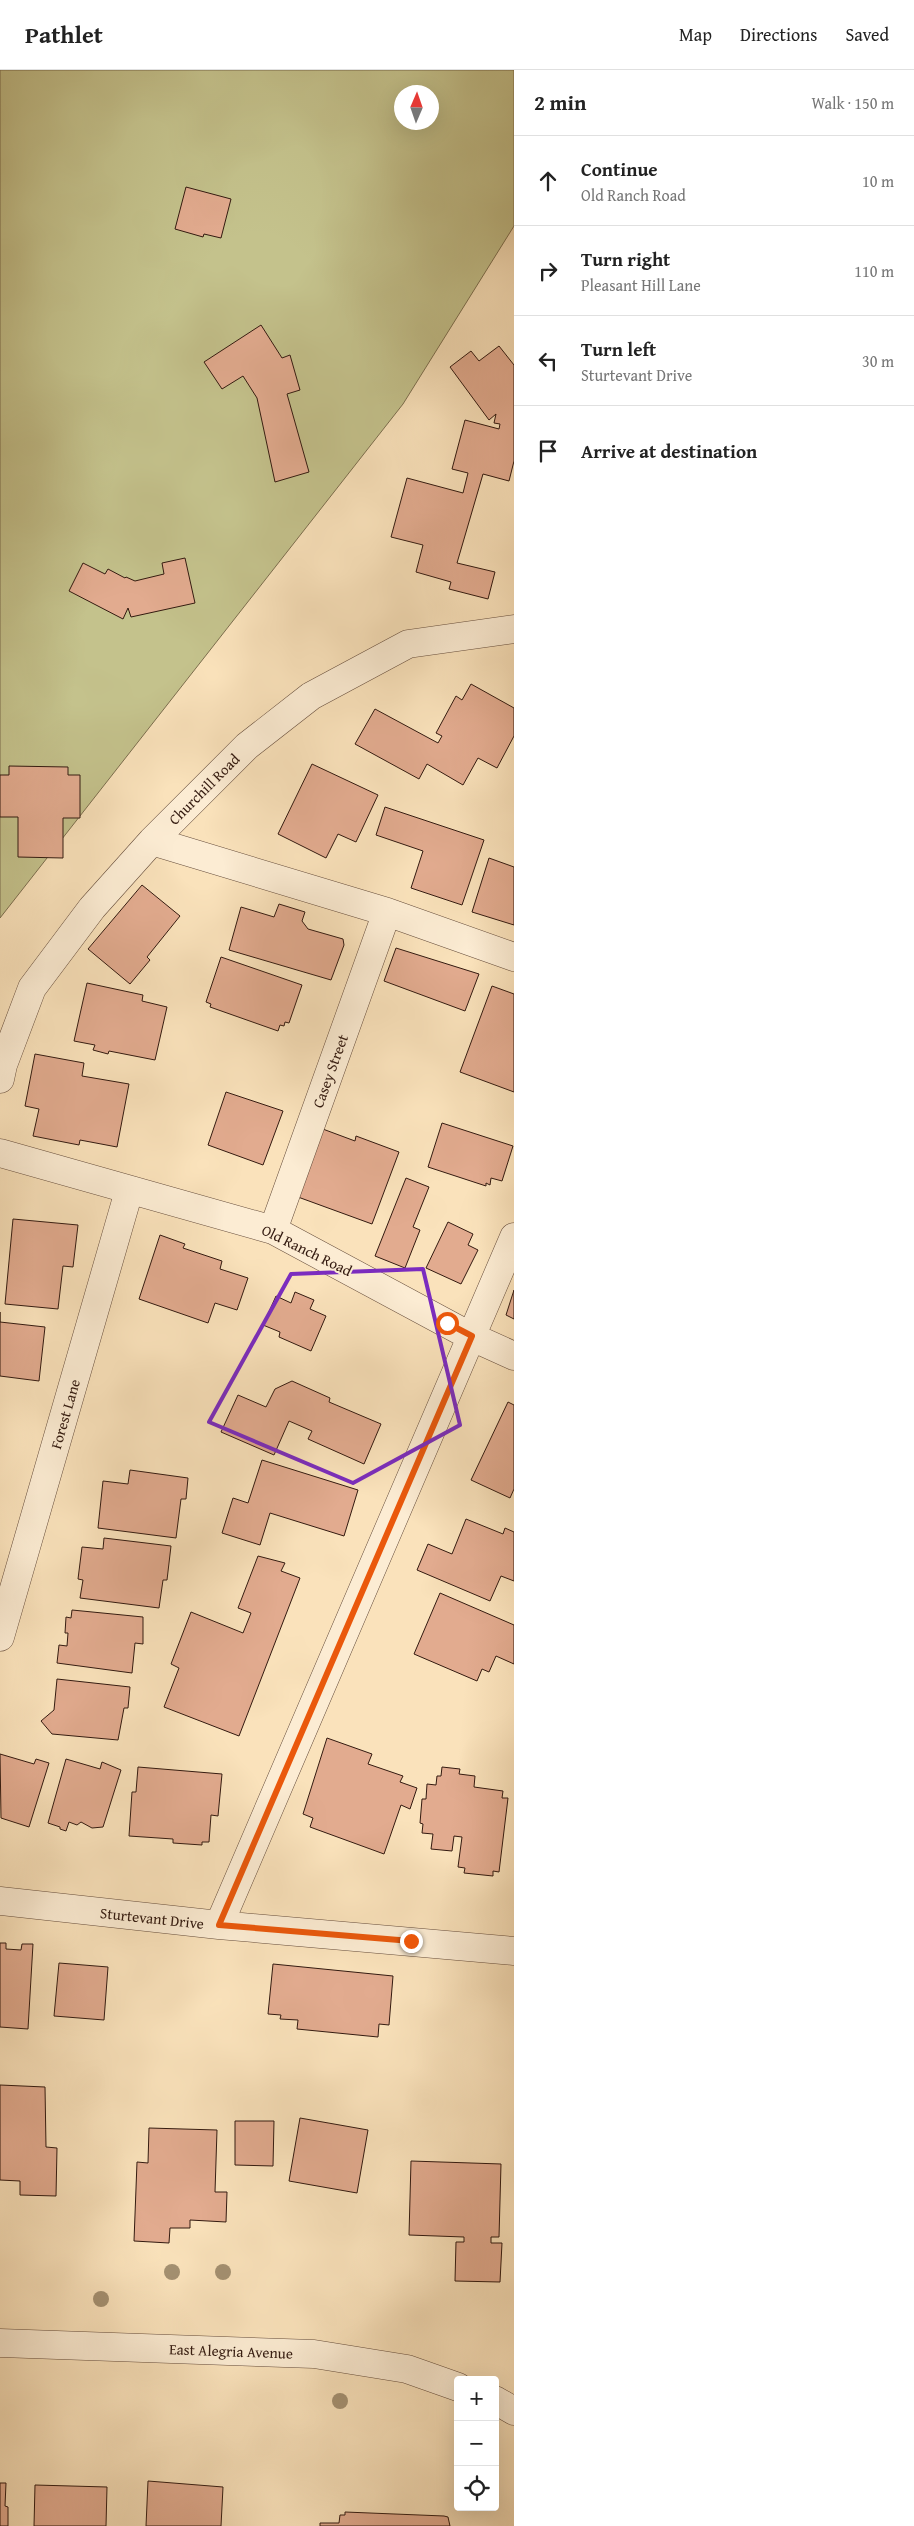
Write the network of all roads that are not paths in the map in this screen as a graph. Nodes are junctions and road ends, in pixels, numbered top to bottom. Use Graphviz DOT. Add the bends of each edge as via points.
graph roads {
  1 [pos="514,630"];
  2 [pos="152,841"];
  3 [pos="387,912"];
  4 [pos="514,957"];
  5 [pos="0,1079"];
  6 [pos="0,1153"];
  7 [pos="129,1191"];
  8 [pos="273,1230"];
  9 [pos="514,1237"];
  10 [pos="472,1336"];
  11 [pos="514,1356"];
  12 [pos="0,1637"];
  13 [pos="0,1901"];
  14 [pos="219,1925"];
  15 [pos="514,1951"];
  16 [pos="0,2343"];
  17 [pos="454,2386"];
  18 [pos="499,2402"];
  19 [pos="514,2411"];
  1 -- 2 [label="street, Churchill Road" via="408,644 311,696 247,746"];
  2 -- 3 [label="street"];
  2 -- 5 [label="street, Churchill Road" via="92,908 32,988"];
  3 -- 4 [label="street"];
  3 -- 8 [label="street, Casey Street"];
  6 -- 7 [label="street, Old Ranch Road"];
  7 -- 8 [label="street, Old Ranch Road"];
  7 -- 12 [label="street, Forest Lane"];
  8 -- 10 [label="street, Old Ranch Road"];
  9 -- 10 [label="street"];
  10 -- 11 [label="street, Old Ranch Road"];
  10 -- 14 [label="street"];
  13 -- 14 [label="street, Sturtevant Drive"];
  14 -- 15 [label="street, Sturtevant Drive"];
  16 -- 17 [label="street, East Alegria Avenue" via="314,2354 407,2369"];
  18 -- 19 [label="street"];
}
